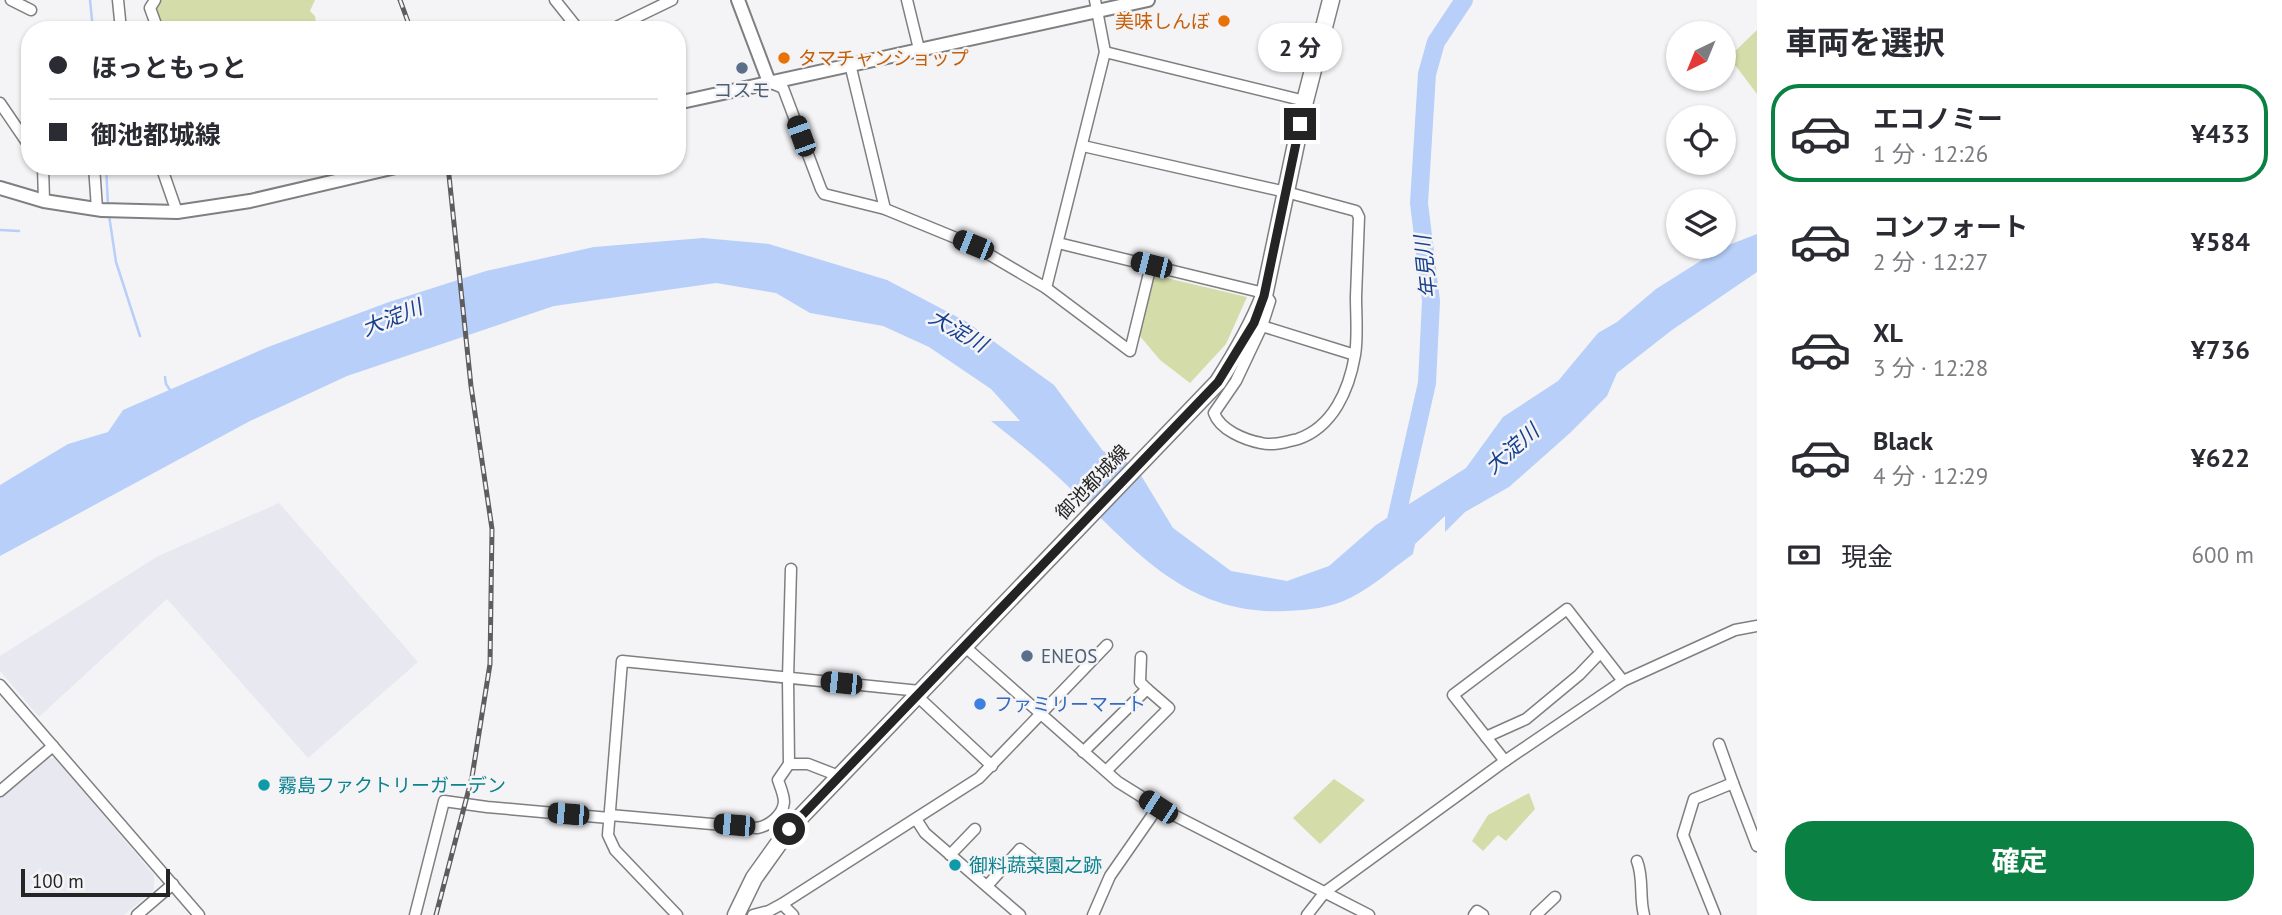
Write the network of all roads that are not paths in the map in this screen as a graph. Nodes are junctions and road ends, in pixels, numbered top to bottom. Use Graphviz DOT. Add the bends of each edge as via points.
graph roads {
  1 [pos="11,0"];
  2 [pos="118,0"];
  3 [pos="155,0"];
  4 [pos="555,0"];
  5 [pos="672,0"];
  6 [pos="738,0"];
  7 [pos="907,0"];
  8 [pos="1148,0"];
  9 [pos="1331,0"];
  10 [pos="1096,6"];
  11 [pos="31,10"];
  12 [pos="120,21"];
  13 [pos="155,21"];
  14 [pos="572,21"];
  15 [pos="629,21"];
  16 [pos="919,49"];
  17 [pos="1105,52"];
  18 [pos="850,64"];
  19 [pos="769,82"];
  20 [pos="686,101"];
  21 [pos="1305,101"];
  22 [pos="0,103"];
  23 [pos="21,134"];
  24 [pos="1083,146"];
  25 [pos="43,175"];
  26 [pos="95,175"];
  27 [pos="164,175"];
  28 [pos="361,175"];
  29 [pos="0,188"];
  30 [pos="1286,192"];
  31 [pos="44,201"];
  32 [pos="99,209"];
  33 [pos="885,209"];
  34 [pos="177,212"];
  35 [pos="1058,243"];
  36 [pos="1151,265"];
  37 [pos="1046,288"];
  38 [pos="1264,293"];
  39 [pos="1262,326"];
  40 [pos="1355,355"];
  41 [pos="791,569"];
  42 [pos="1757,626"];
  43 [pos="963,645"];
  44 [pos="1107,645"];
  45 [pos="1600,653"];
  46 [pos="1141,657"];
  47 [pos="788,678"];
  48 [pos="1623,681"];
  49 [pos="0,685"];
  50 [pos="1147,689"];
  51 [pos="918,693"];
  52 [pos="1042,713"];
  53 [pos="1486,737"];
  54 [pos="1719,744"];
  55 [pos="53,746"];
  56 [pos="1083,752"];
  57 [pos="1505,761"];
  58 [pos="789,764"];
  59 [pos="992,766"];
  60 [pos="1106,771"];
  61 [pos="839,776"];
  62 [pos="1733,783"];
  63 [pos="0,791"];
  64 [pos="1158,807"];
  65 [pos="610,816"];
  66 [pos="916,819"];
  67 [pos="975,829"];
  68 [pos="1757,846"];
  69 [pos="950,855"];
  70 [pos="1637,861"];
  71 [pos="1039,864"];
  72 [pos="173,884"];
  73 [pos="988,886"];
  74 [pos="1325,892"];
  75 [pos="1555,897"];
  76 [pos="782,904"];
  77 [pos="137,915"];
  78 [pos="199,915"];
  79 [pos="415,915"];
  80 [pos="677,915"];
  81 [pos="736,915"];
  82 [pos="753,915"];
  83 [pos="793,915"];
  84 [pos="1020,915"];
  85 [pos="1093,915"];
  86 [pos="1307,915"];
  87 [pos="1368,915"];
  88 [pos="1474,915"];
  89 [pos="1483,915"];
  90 [pos="1536,915"];
  91 [pos="1643,915"];
  92 [pos="1715,915"];
  1 -- 11 [label="street"];
  2 -- 12 [label="street"];
  3 -- 13 [label="street" via="150,8"];
  4 -- 14 [label="street"];
  5 -- 15 [label="street"];
  6 -- 19 [label="street"];
  7 -- 16 [label="street"];
  8 -- 10 [label="street"];
  9 -- 21 [label="main road, 御池都城線"];
  10 -- 16 [label="street"];
  10 -- 17 [label="street"];
  16 -- 18 [label="street"];
  17 -- 21 [label="street"];
  17 -- 24 [label="street"];
  18 -- 19 [label="street"];
  18 -- 33 [label="street"];
  19 -- 20 [label="street"];
  19 -- 33 [label="street" via="783,88 824,194"];
  21 -- 30 [label="main road, 御池都城線"];
  22 -- 23 [label="street"];
  24 -- 30 [label="street"];
  24 -- 35 [label="street"];
  25 -- 31 [label="street"];
  26 -- 32 [label="street"];
  27 -- 34 [label="street"];
  28 -- 34 [label="street" via="250,201"];
  29 -- 31 [label="street"];
  30 -- 38 [label="main road, 御池都城線"];
  30 -- 40 [label="street" via="1356,211 1359,216"];
  31 -- 32 [label="street"];
  32 -- 34 [label="street"];
  33 -- 37 [label="street" via="973,245"];
  35 -- 36 [label="street"];
  35 -- 37 [label="street"];
  36 -- 37 [label="street" via="1130,351"];
  36 -- 38 [label="street"];
  38 -- 39 [label="street" via="1270,301"];
  38 -- 43 [label="main road, 御池都城線" via="1254,323 1218,382"];
  39 -- 40 [label="street"];
  39 -- 40 [label="street" via="1237,381 1214,413 1244,439 1265,444 1309,435 1327,421 1340,402"];
  41 -- 47 [label="street"];
  42 -- 48 [label="street" via="1735,630"];
  43 -- 51 [label="main road, 御池都城線"];
  43 -- 52 [label="street"];
  44 -- 52 [label="street"];
  45 -- 48 [label="street"];
  45 -- 53 [label="street" via="1526,719"];
  45 -- 53 [label="street" via="1567,609 1453,695"];
  46 -- 50 [label="street" via="1140,682"];
  47 -- 51 [label="street"];
  47 -- 58 [label="street"];
  47 -- 65 [label="street" via="622,661"];
  48 -- 57 [label="street"];
  49 -- 55 [label="street"];
  50 -- 56 [label="street"];
  50 -- 60 [label="street" via="1169,708"];
  51 -- 59 [label="street"];
  51 -- 61 [label="main road, 御池都城線"];
  52 -- 56 [label="street"];
  52 -- 59 [label="street"];
  53 -- 57 [label="street"];
  54 -- 62 [label="street"];
  55 -- 63 [label="street"];
  55 -- 72 [label="street"];
  56 -- 60 [label="street"];
  57 -- 74 [label="street"];
  58 -- 61 [label="street" via="808,764"];
  58 -- 65 [label="street" via="778,780 784,805 766,826"];
  59 -- 66 [label="street"];
  60 -- 64 [label="street"];
  61 -- 81 [label="main road, 御池都城線" via="766,859"];
  62 -- 68 [label="street"];
  62 -- 92 [label="street" via="1694,799 1683,835"];
  64 -- 74 [label="street"];
  64 -- 85 [label="street" via="1110,876"];
  65 -- 79 [label="street" via="444,801"];
  65 -- 80 [label="street" via="608,835 615,850"];
  66 -- 69 [label="street"];
  66 -- 76 [label="street"];
  67 -- 69 [label="street"];
  69 -- 73 [label="street"];
  70 -- 91 [label="street" via="1642,873"];
  71 -- 73 [label="street" via="1020,849"];
  72 -- 77 [label="street"];
  72 -- 78 [label="street"];
  73 -- 84 [label="street"];
  74 -- 86 [label="street"];
  74 -- 87 [label="street"];
  75 -- 90 [label="street"];
  76 -- 82 [label="street"];
  76 -- 83 [label="street"];
  88 -- 89 [label="street" via="1477,911"];
}
